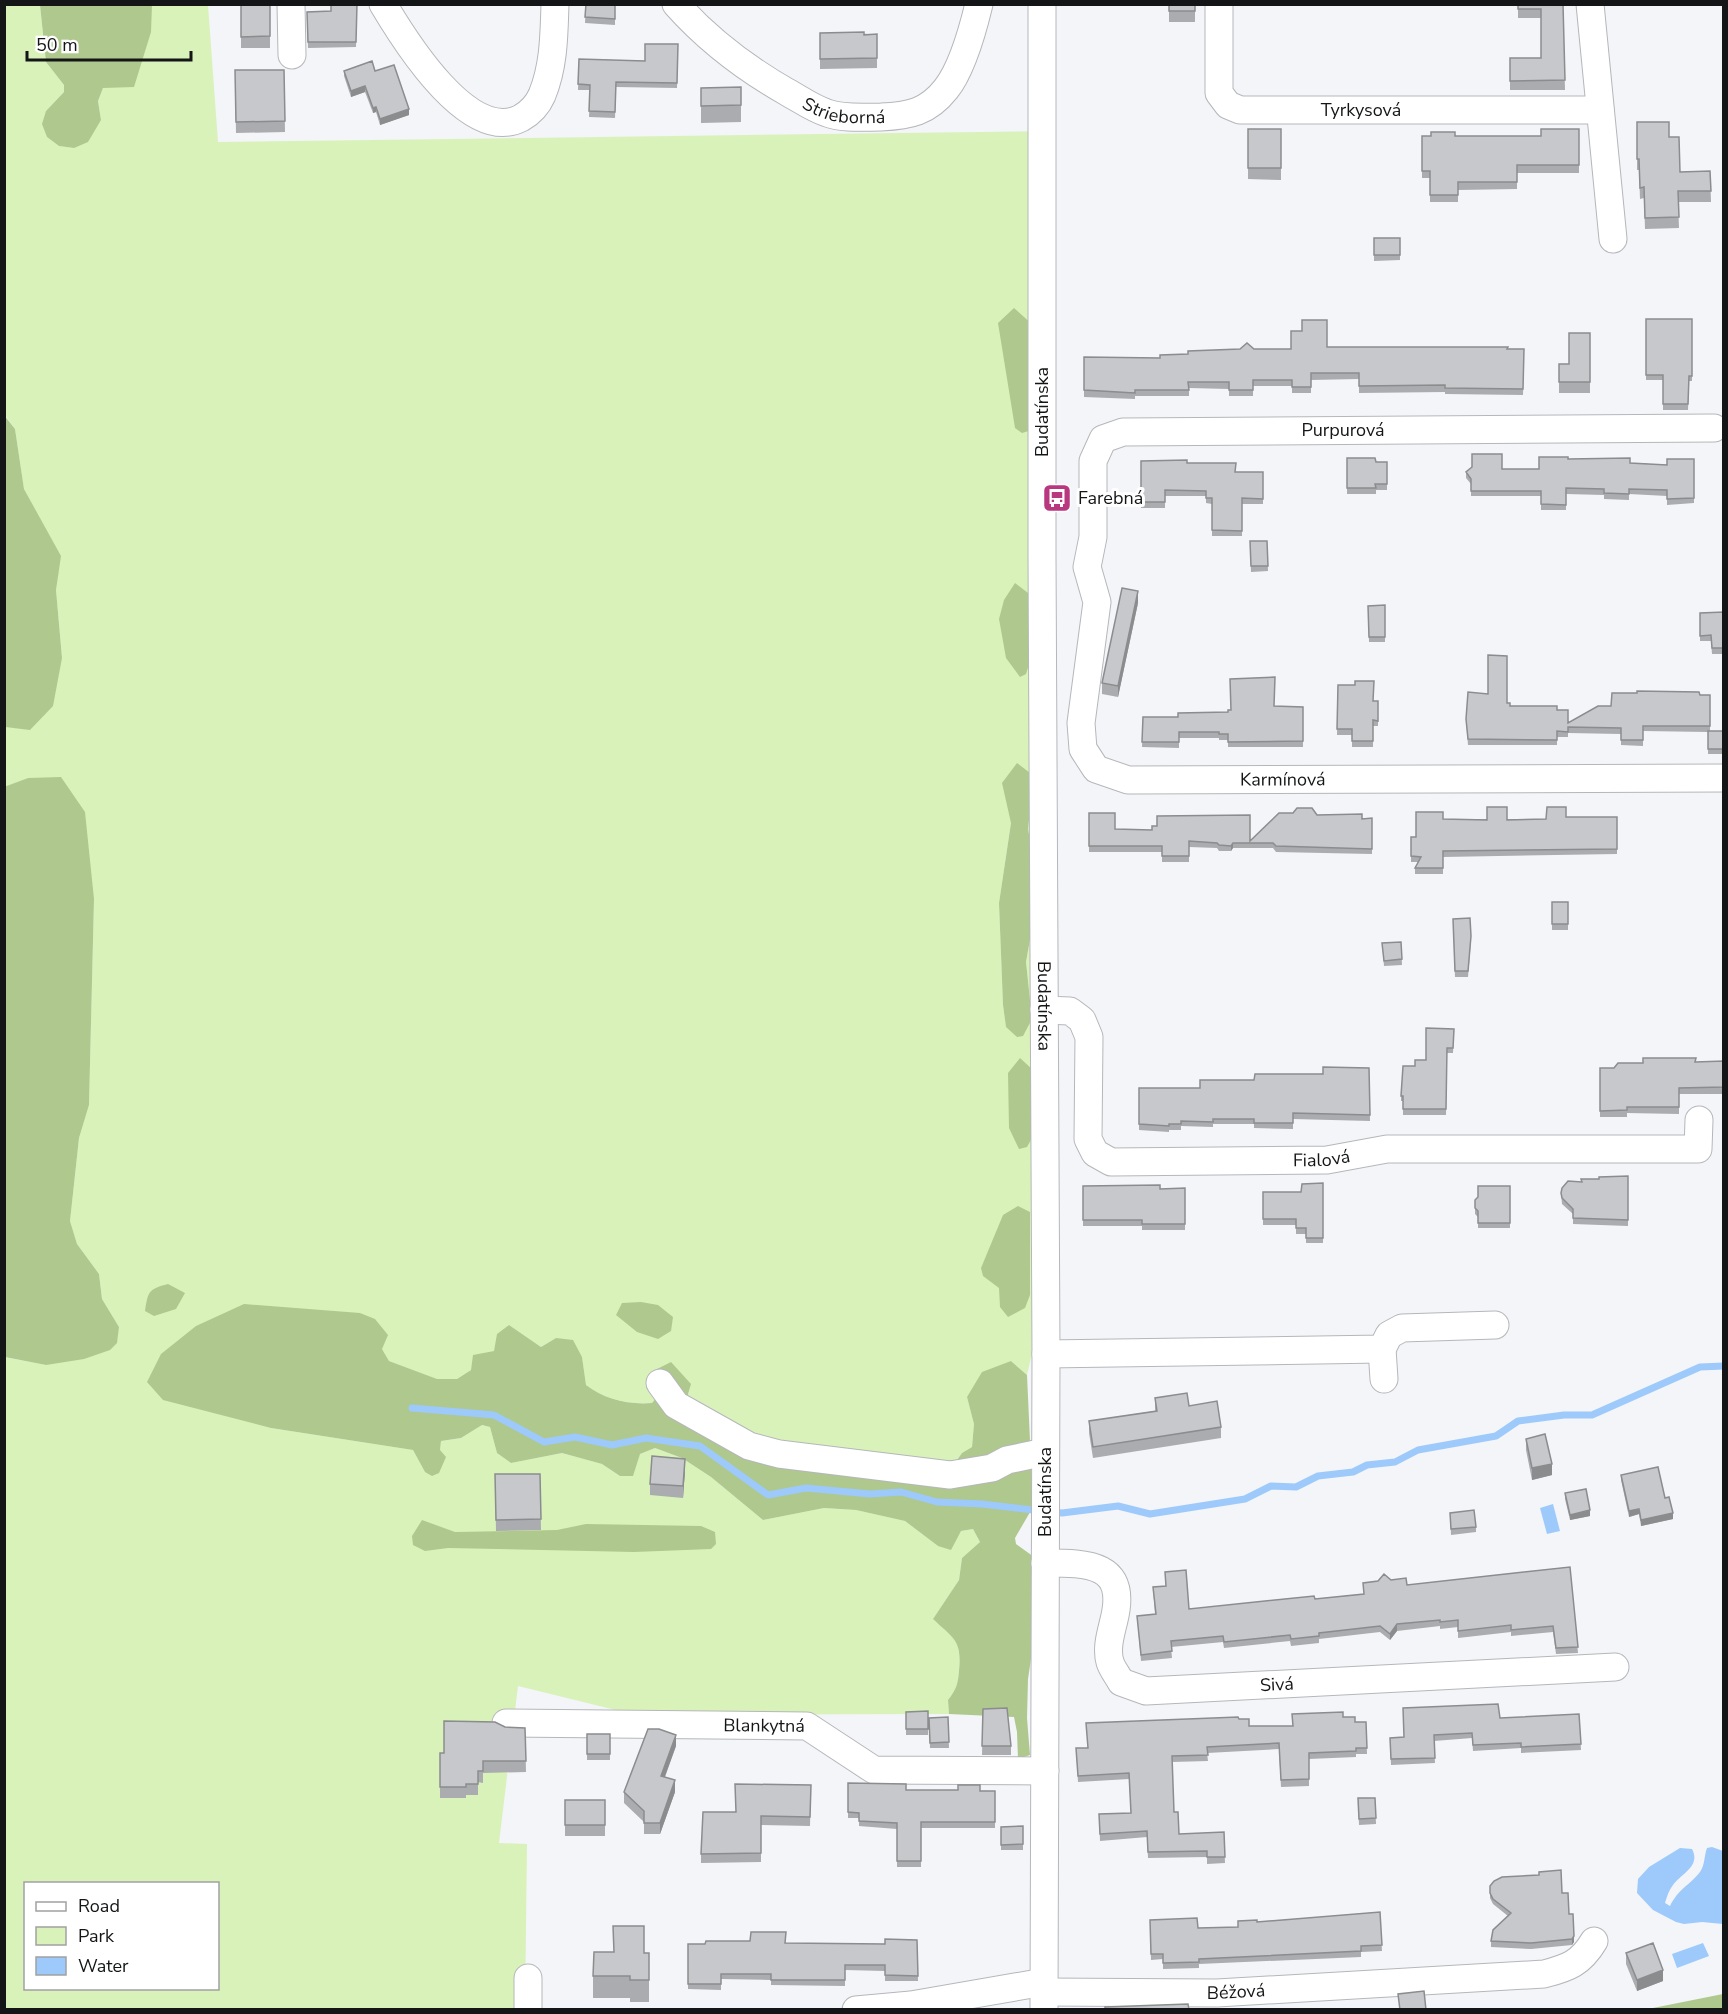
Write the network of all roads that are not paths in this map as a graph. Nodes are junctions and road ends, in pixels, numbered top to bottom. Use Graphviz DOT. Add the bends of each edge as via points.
graph roads {
  1 [pos="291,4"];
  2 [pos="383,4"];
  3 [pos="555,4"];
  4 [pos="676,4"];
  5 [pos="979,4"];
  6 [pos="1042,4"];
  7 [pos="1219,4"];
  8 [pos="1590,4"];
  9 [pos="292,56"];
  10 [pos="1600,110"];
  11 [pos="1613,239"];
  12 [pos="1714,428"];
  13 [pos="1087,567"];
  14 [pos="1042,568"];
  15 [pos="1724,778"];
  16 [pos="1044,1010"];
  17 [pos="1699,1120"];
  18 [pos="1495,1325"];
  19 [pos="1382,1349"];
  20 [pos="1046,1354"];
  21 [pos="1384,1379"];
  22 [pos="660,1383"];
  23 [pos="1045,1452"];
  24 [pos="1045,1563"];
  25 [pos="1615,1667"];
  26 [pos="506,1723"];
  27 [pos="1045,1771"];
  28 [pos="1594,1941"];
  29 [pos="528,1978"];
  30 [pos="1044,1998"];
  31 [pos="528,2010"];
  32 [pos="856,2010"];
  1 -- 9 [label="street"];
  2 -- 3 [label="street" via="414,54 445,89 463,106 496,122 513,122 529,114 541,96 553,48"];
  4 -- 5 [label="street, Strieborná" via="726,52 813,107 843,117 879,117 908,116 946,89 964,56"];
  6 -- 14 [label="street, Budatínska"];
  7 -- 10 [label="street, Tyrkysová" via="1219,93 1228,105 1240,110"];
  8 -- 10 [label="street"];
  10 -- 11 [label="street"];
  12 -- 13 [label="street, Purpurová" via="1123,432 1103,439 1093,461 1093,537"];
  13 -- 14 [label="street"];
  13 -- 15 [label="street, Karmínová" via="1096,602 1081,723 1083,749 1096,770 1128,780"];
  14 -- 16 [label="street, Budatínska"];
  16 -- 17 [label="street, Fialová" via="1070,1011 1082,1020 1089,1037 1088,1139 1095,1153 1111,1162 1327,1160 1387,1149 1698,1149"];
  16 -- 20 [label="street, Budatínska"];
  18 -- 19 [label="street" via="1402,1329 1389,1335"];
  19 -- 20 [label="street"];
  19 -- 21 [label="street"];
  20 -- 23 [label="street, Budatínska"];
  22 -- 23 [label="street" via="676,1405 749,1446 779,1454 950,1475 992,1468 1006,1460"];
  23 -- 24 [label="street, Budatínska"];
  24 -- 25 [label="street, Sivá" via="1083,1564 1112,1578 1118,1605 1109,1641 1110,1662 1122,1682 1146,1691"];
  24 -- 27 [label="street, Budatínska"];
  26 -- 27 [label="street, Blankytná" via="807,1726 874,1770"];
  27 -- 30 [label="street, Budatínska"];
  28 -- 30 [label="street, Béžová" via="1586,1956 1565,1969 1544,1974 1217,1993"];
  29 -- 31 [label="street"];
  30 -- 32 [label="street, Béžová"];
}
